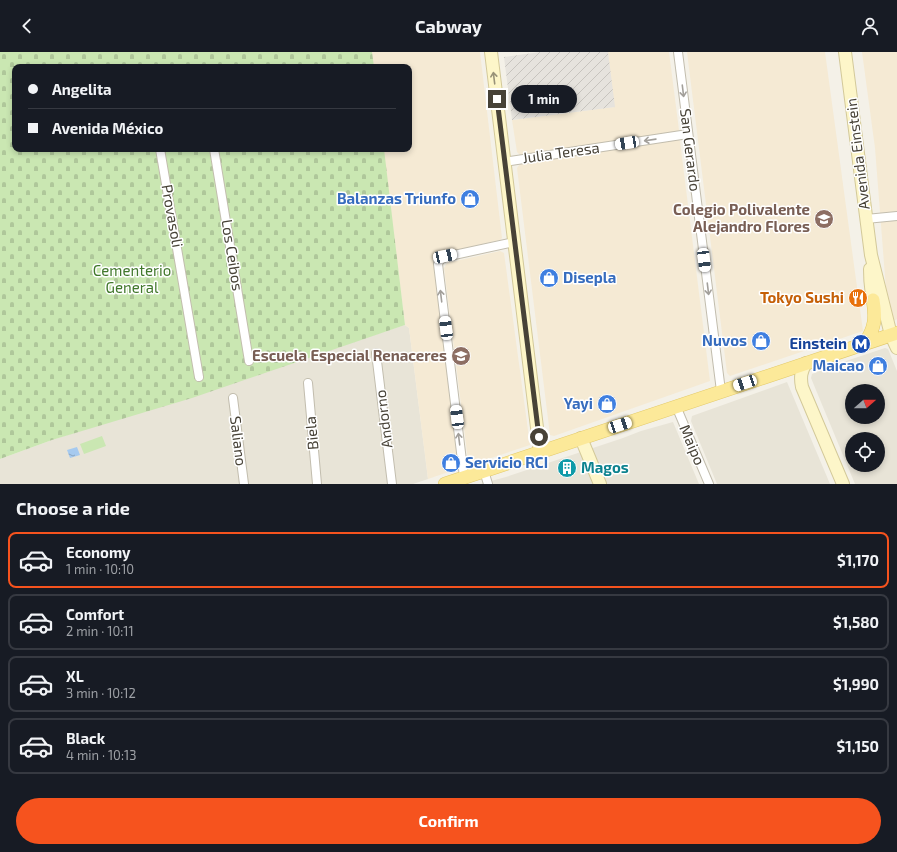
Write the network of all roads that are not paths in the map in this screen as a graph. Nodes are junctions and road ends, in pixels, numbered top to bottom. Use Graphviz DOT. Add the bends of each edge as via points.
graph roads {
  1 [pos="491,52"];
  2 [pos="678,52"];
  3 [pos="845,52"];
  4 [pos="688,134"];
  5 [pos="161,152"];
  6 [pos="215,152"];
  7 [pos="504,162"];
  8 [pos="897,216"];
  9 [pos="866,219"];
  10 [pos="514,242"];
  11 [pos="870,255"];
  12 [pos="873,300"];
  13 [pos="894,334"];
  14 [pos="865,344"];
  15 [pos="897,348"];
  16 [pos="376,353"];
  17 [pos="250,361"];
  18 [pos="806,363"];
  19 [pos="782,371"];
  20 [pos="199,377"];
  21 [pos="308,383"];
  22 [pos="802,387"];
  23 [pos="721,391"];
  24 [pos="233,398"];
  25 [pos="676,406"];
  26 [pos="581,438"];
  27 [pos="540,452"];
  28 [pos="484,471"];
  29 [pos="464,477"];
  30 [pos="244,484"];
  31 [pos="317,484"];
  32 [pos="392,484"];
  33 [pos="444,484"];
  34 [pos="488,484"];
  35 [pos="600,484"];
  36 [pos="709,484"];
  37 [pos="843,484"];
  7 -- 1 [label="street, one-way"];
  2 -- 4 [label="street, San Gerardo, one-way"];
  3 -- 9 [label="street, Avenida Einstein"];
  4 -- 7 [label="street, Julia Teresa, one-way"];
  4 -- 23 [label="street, San Gerardo, one-way"];
  5 -- 20 [label="street, Provasoli"];
  6 -- 17 [label="street, Los Ceibos"];
  7 -- 10 [label="street"];
  8 -- 9 [label="street"];
  9 -- 11 [label="street, Avenida Einstein"];
  10 -- 27 [label="street"];
  29 -- 10 [label="street, one-way" via="438,264 445,256"];
  11 -- 12 [label="street, Avenida Einstein"];
  11 -- 13 [label="street, Avenida Einstein"];
  12 -- 13 [label="street, Avenida Einstein" via="881,319"];
  12 -- 14 [label="main road" via="874,323"];
  13 -- 14 [label="main road"];
  13 -- 15 [label="street"];
  14 -- 18 [label="main road"];
  16 -- 32 [label="street, Andorno"];
  18 -- 19 [label="main road"];
  18 -- 22 [label="street" via="800,378"];
  19 -- 22 [label="street" via="790,374"];
  19 -- 23 [label="main road"];
  21 -- 31 [label="street, Biela"];
  22 -- 37 [label="street"];
  23 -- 25 [label="main road"];
  24 -- 30 [label="street, Saliano"];
  25 -- 26 [label="main road"];
  25 -- 36 [label="street, Maipo"];
  26 -- 27 [label="main road"];
  26 -- 35 [label="street"];
  27 -- 28 [label="main road"];
  28 -- 29 [label="main road"];
  28 -- 34 [label="street"];
  29 -- 33 [label="main road"];
}
